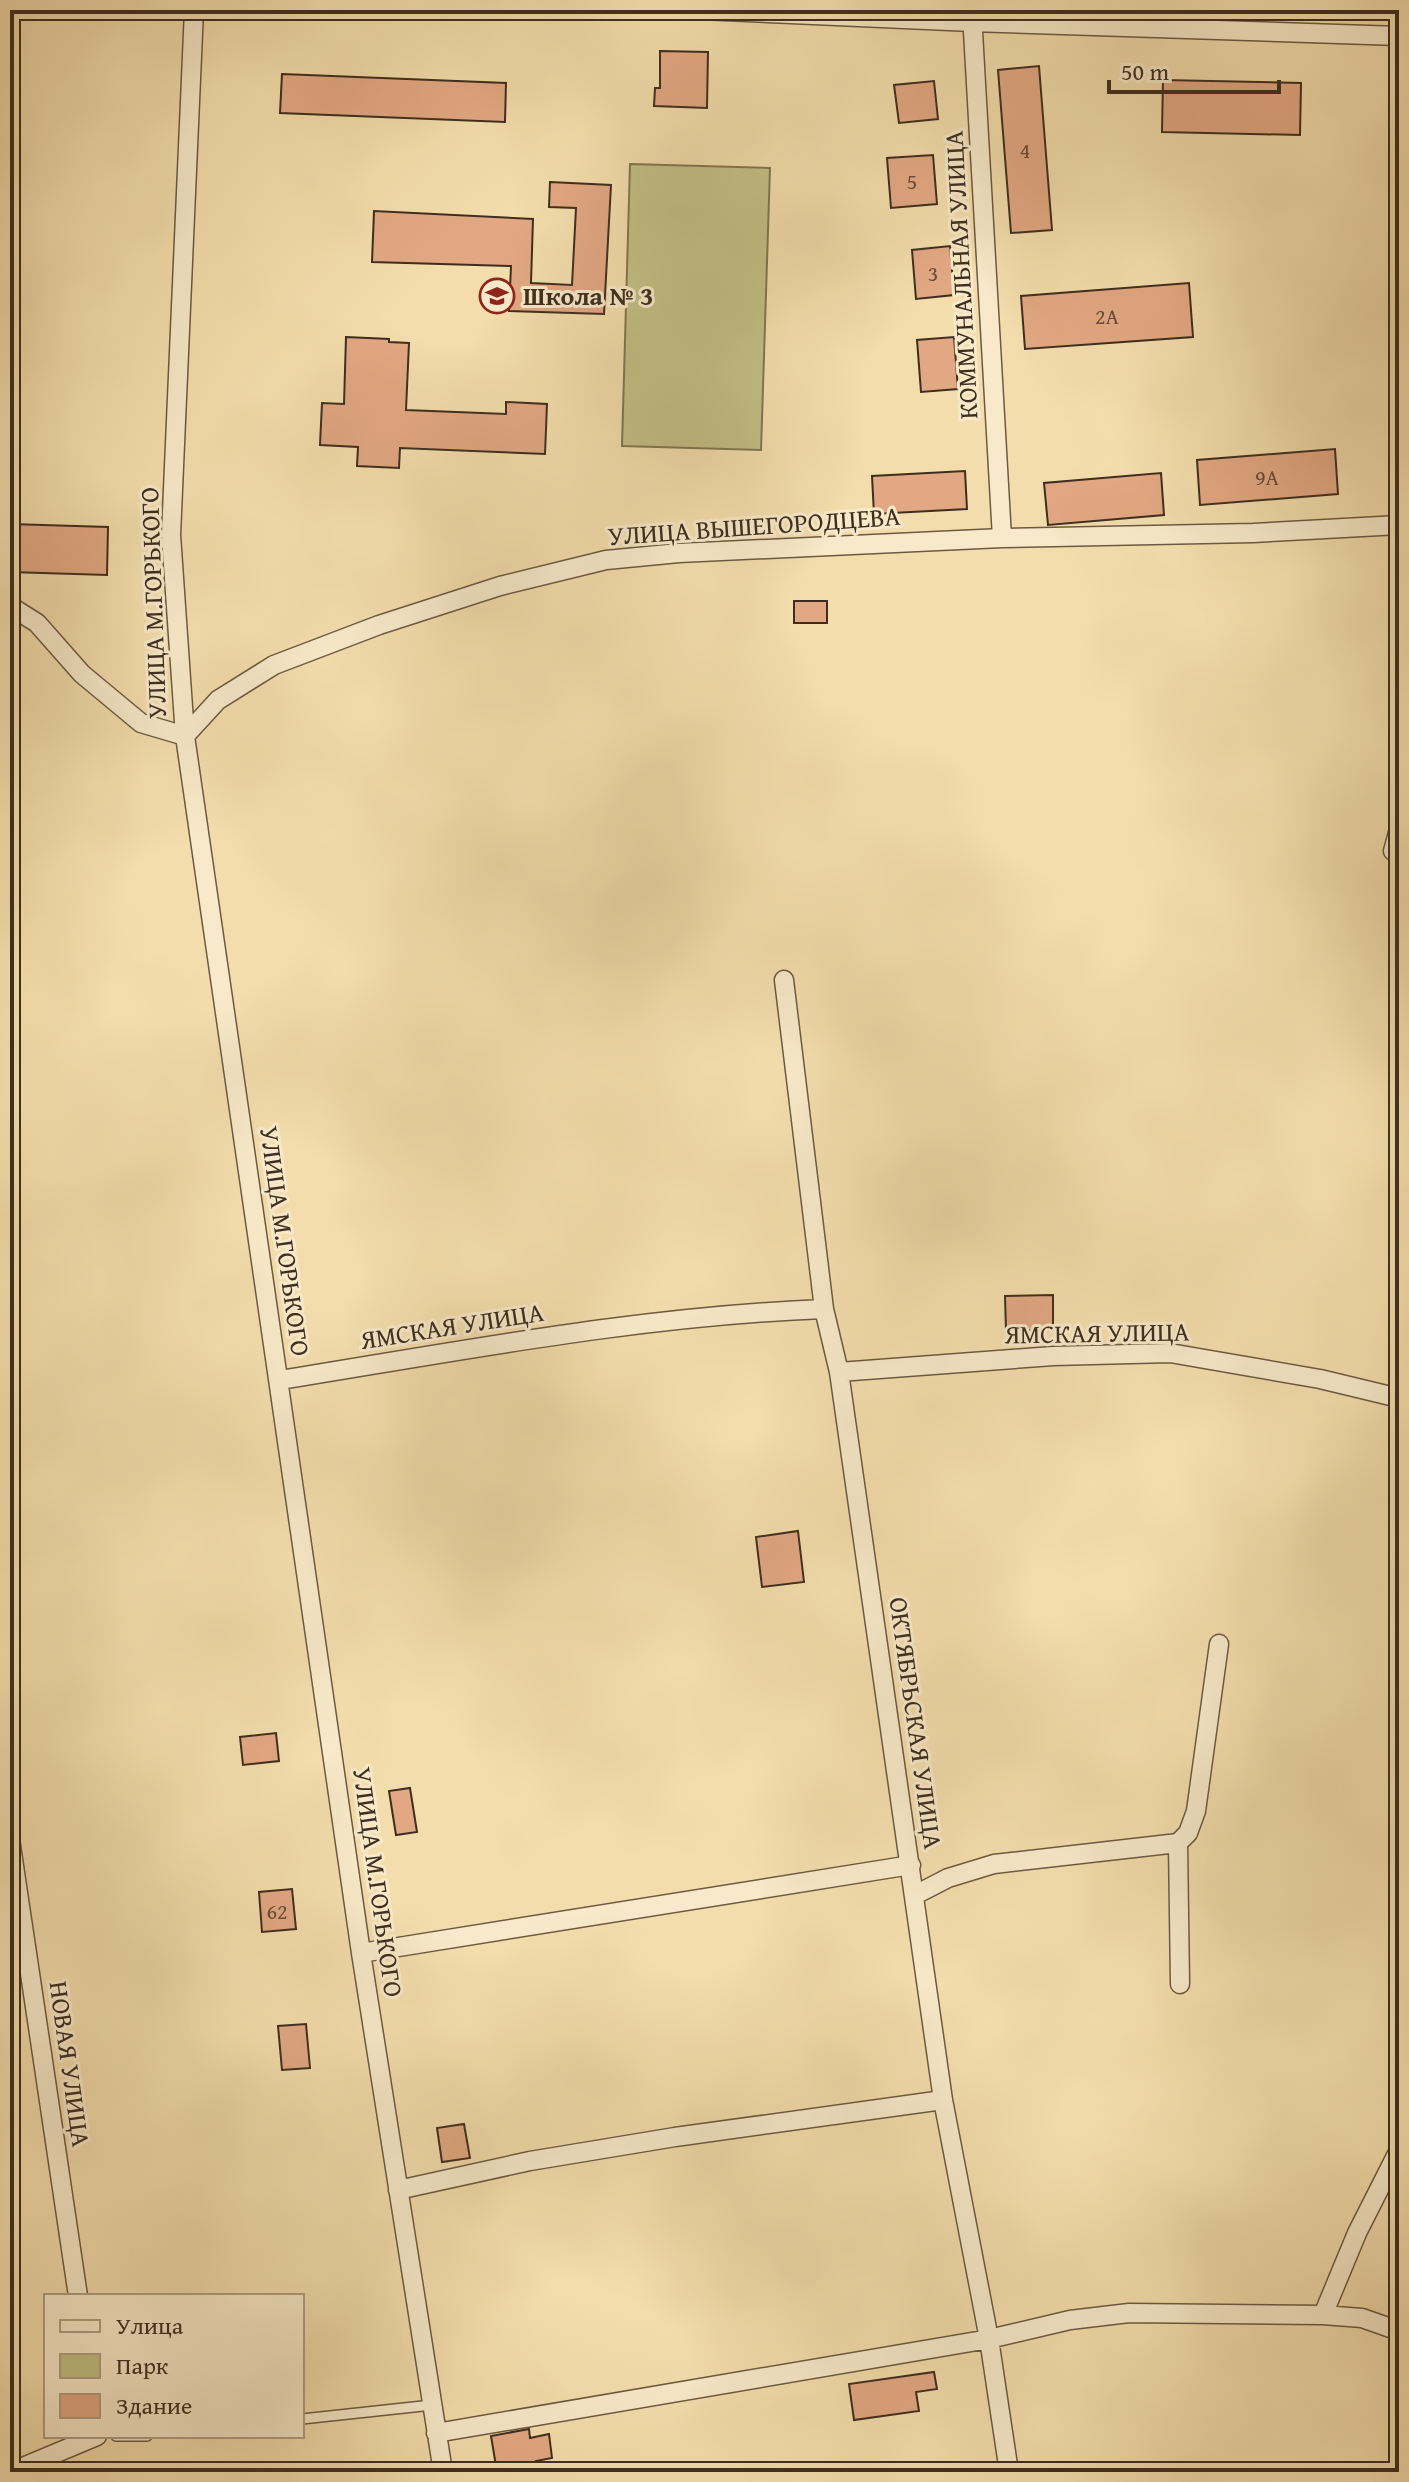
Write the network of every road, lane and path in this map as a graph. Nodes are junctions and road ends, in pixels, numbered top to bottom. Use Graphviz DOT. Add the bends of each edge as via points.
graph roads {
  1 [pos="194,10"];
  2 [pos="700,10"];
  3 [pos="972,16"];
  4 [pos="1399,36"];
  5 [pos="1399,525"];
  6 [pos="1002,538"];
  7 [pos="10,606"];
  8 [pos="185,736"];
  9 [pos="1399,829"];
  10 [pos="1393,851"];
  11 [pos="784,980"];
  12 [pos="824,1309"];
  13 [pos="839,1372"];
  14 [pos="280,1380"];
  15 [pos="1399,1398"];
  16 [pos="1219,1644"];
  17 [pos="10,1839"];
  18 [pos="1178,1843"];
  19 [pos="911,1865"];
  20 [pos="915,1895"];
  21 [pos="361,1953"];
  22 [pos="1180,1984"];
  23 [pos="943,2100"];
  24 [pos="1399,2150"];
  25 [pos="398,2190"];
  26 [pos="78,2294"];
  27 [pos="1323,2315"];
  28 [pos="1399,2331"];
  29 [pos="989,2339"];
  30 [pos="432,2405"];
  31 [pos="304,2419"];
  32 [pos="436,2433"];
  33 [pos="92,2438"];
  34 [pos="11,2472"];
  35 [pos="443,2472"];
  36 [pos="1009,2472"];
  1 -- 8 [label="street, УЛИЦА М.ГОРЬКОГО" via="171,535"];
  2 -- 3 [label="street"];
  3 -- 4 [label="street"];
  3 -- 6 [label="street, КОММУНАЛЬНАЯ УЛИЦА"];
  5 -- 6 [label="street, УЛИЦА ВЫШЕГОРОДЦЕВА"];
  6 -- 8 [label="street, УЛИЦА ВЫШЕГОРОДЦЕВА" via="606,560 500,586 274,665 218,700"];
  7 -- 8 [label="street" via="37,623 82,674 141,723"];
  8 -- 14 [label="street, УЛИЦА М.ГОРЬКОГО"];
  9 -- 10 [label="street"];
  11 -- 12 [label="street, ОКТЯБРЬСКАЯ УЛИЦА"];
  12 -- 13 [label="street, ОКТЯБРЬСКАЯ УЛИЦА"];
  12 -- 14 [label="street, ЯМСКАЯ УЛИЦА" via="612,1326"];
  13 -- 15 [label="street, ЯМСКАЯ УЛИЦА" via="1170,1353"];
  13 -- 19 [label="street, ОКТЯБРЬСКАЯ УЛИЦА"];
  14 -- 21 [label="street, УЛИЦА М.ГОРЬКОГО"];
  16 -- 18 [label="street" via="1196,1811"];
  17 -- 26 [label="street, НОВАЯ УЛИЦА"];
  18 -- 20 [label="street" via="994,1864"];
  18 -- 22 [label="street"];
  19 -- 20 [label="street, ОКТЯБРЬСКАЯ УЛИЦА"];
  19 -- 21 [label="street"];
  20 -- 23 [label="street, ОКТЯБРЬСКАЯ УЛИЦА"];
  21 -- 25 [label="street, УЛИЦА М.ГОРЬКОГО"];
  23 -- 25 [label="street" via="545,2158"];
  23 -- 29 [label="street, ОКТЯБРЬСКАЯ УЛИЦА"];
  24 -- 27 [label="street"];
  25 -- 30 [label="street, УЛИЦА М.ГОРЬКОГО"];
  27 -- 28 [label="street" via="1362,2318"];
  27 -- 29 [label="street" via="1129,2313"];
  29 -- 32 [label="street"];
  29 -- 36 [label="street, ОКТЯБРЬСКАЯ УЛИЦА"];
  30 -- 31 [label="lane"];
  30 -- 32 [label="street, УЛИЦА М.ГОРЬКОГО"];
  32 -- 35 [label="street, УЛИЦА М.ГОРЬКОГО"];
  33 -- 34 [label="street"];
}
